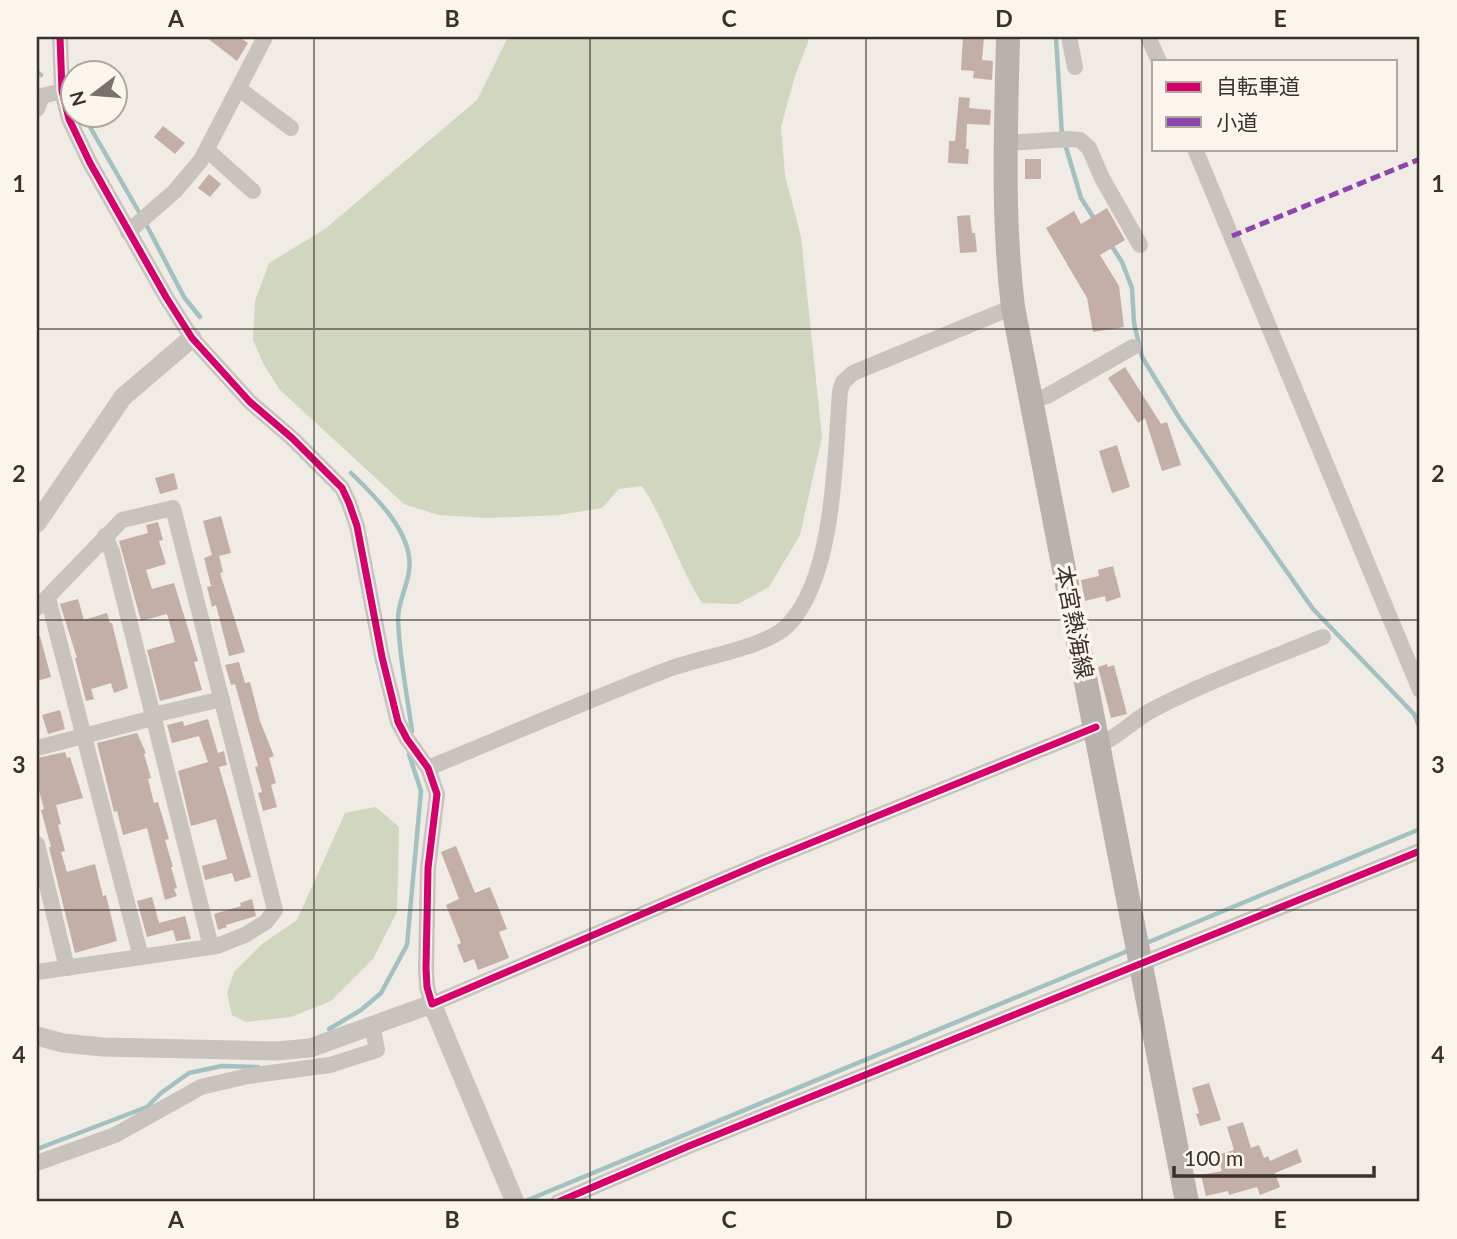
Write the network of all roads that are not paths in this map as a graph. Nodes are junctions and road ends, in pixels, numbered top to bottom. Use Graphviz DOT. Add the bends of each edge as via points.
graph roads {
  1 [pos="60,37"];
  2 [pos="265,37"];
  3 [pos="1008,37"];
  4 [pos="1069,37"];
  5 [pos="1148,37"];
  6 [pos="61,60"];
  7 [pos="1159,60"];
  8 [pos="1076,67"];
  9 [pos="239,89"];
  10 [pos="60,92"];
  11 [pos="37,109"];
  12 [pos="291,128"];
  13 [pos="74,130"];
  14 [pos="1006,143"];
  15 [pos="207,150"];
  16 [pos="1195,150"];
  17 [pos="253,191"];
  18 [pos="128,232"];
  19 [pos="1140,245"];
  20 [pos="1013,307"];
  21 [pos="192,338"];
  22 [pos="1133,346"];
  23 [pos="1032,400"];
  24 [pos="37,523"];
  25 [pos="105,536"];
  26 [pos="42,603"];
  27 [pos="1324,637"];
  28 [pos="1420,690"];
  29 [pos="222,699"];
  30 [pos="153,716"];
  31 [pos="83,736"];
  32 [pos="1098,736"];
  33 [pos="37,748"];
  34 [pos="428,768"];
  35 [pos="37,844"];
  36 [pos="1420,851"];
  37 [pos="211,947"];
  38 [pos="141,957"];
  39 [pos="1142,963"];
  40 [pos="67,968"];
  41 [pos="37,972"];
  42 [pos="432,1004"];
  43 [pos="372,1026"];
  44 [pos="37,1036"];
  45 [pos="37,1163"];
  46 [pos="513,1197"];
  47 [pos="558,1202"];
  48 [pos="1187,1202"];
  1 -- 6 [label="street"];
  2 -- 9 [label="street"];
  3 -- 14 [label="main road, 本宮熱海線"];
  4 -- 8 [label="street"];
  5 -- 7 [label="street"];
  9 -- 12 [label="street"];
  9 -- 15 [label="street"];
  10 -- 11 [label="street" via="42,96"];
  13 -- 18 [label="street"];
  14 -- 19 [label="street" via="1080,140 1089,148"];
  14 -- 20 [label="main road, 本宮熱海線" via="1004,197"];
  15 -- 17 [label="street"];
  15 -- 18 [label="street" via="175,191"];
  16 -- 28 [label="street"];
  18 -- 21 [label="street"];
  20 -- 23 [label="main road, 本宮熱海線"];
  20 -- 34 [label="street" via="853,373 843,382 824,548 806,598 789,625 758,642 672,668"];
  21 -- 24 [label="street" via="123,397"];
  21 -- 34 [label="street" via="250,402 342,488 357,526 398,722"];
  22 -- 23 [label="street" via="1047,396"];
  23 -- 32 [label="main road, 本宮熱海線"];
  25 -- 26 [label="street"];
  25 -- 29 [label="street" via="122,520 173,508"];
  25 -- 30 [label="street"];
  26 -- 31 [label="street"];
  27 -- 32 [label="street" via="1179,696 1110,740"];
  29 -- 30 [label="street"];
  29 -- 37 [label="street" via="275,910 245,935"];
  30 -- 31 [label="street"];
  30 -- 37 [label="street"];
  31 -- 33 [label="street"];
  31 -- 38 [label="street"];
  32 -- 39 [label="main road, 本宮熱海線"];
  32 -- 42 [label="street" via="760,864"];
  34 -- 42 [label="street" via="437,794 426,968"];
  35 -- 40 [label="street"];
  36 -- 39 [label="street"];
  37 -- 38 [label="street"];
  38 -- 40 [label="street"];
  39 -- 47 [label="street"];
  39 -- 48 [label="main road, 本宮熱海線"];
  40 -- 41 [label="street"];
  42 -- 43 [label="street"];
  42 -- 46 [label="street"];
  43 -- 44 [label="street" via="310,1048 277,1051 103,1047"];
  43 -- 45 [label="street" via="377,1050 330,1065 201,1087 115,1135"];
}
